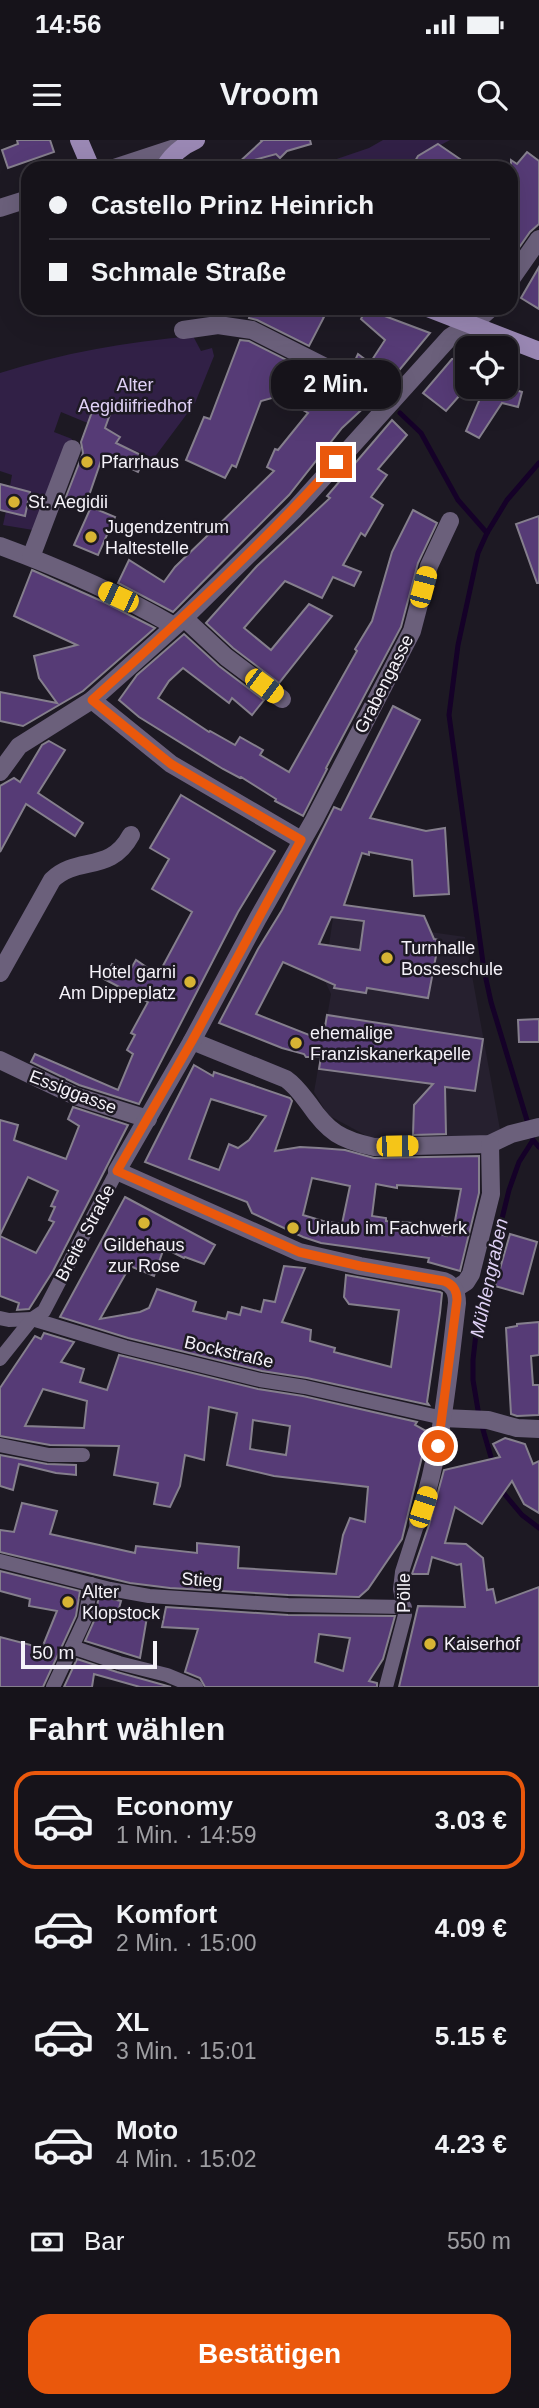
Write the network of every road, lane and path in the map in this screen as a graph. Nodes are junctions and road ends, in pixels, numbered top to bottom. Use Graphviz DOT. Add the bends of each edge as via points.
graph roads {
  1 [pos="79,140"];
  2 [pos="190,142"];
  3 [pos="88,161"];
  4 [pos="134,161"];
  5 [pos="168,161"];
  6 [pos="21,201"];
  7 [pos="0,208"];
  8 [pos="539,239"];
  9 [pos="518,269"];
  10 [pos="445,315"];
  11 [pos="482,315"];
  12 [pos="470,325"];
  13 [pos="183,330"];
  14 [pos="539,351"];
  15 [pos="391,402"];
  16 [pos="72,449"];
  17 [pos="450,521"];
  18 [pos="0,546"];
  19 [pos="31,557"];
  20 [pos="179,622"];
  21 [pos="282,699"];
  22 [pos="92,700"];
  23 [pos="0,739"];
  24 [pos="19,746"];
  25 [pos="0,772"];
  26 [pos="131,835"];
  27 [pos="301,840"];
  28 [pos="0,974"];
  29 [pos="192,1041"];
  30 [pos="0,1060"];
  31 [pos="148,1119"];
  32 [pos="539,1127"];
  33 [pos="490,1144"];
  34 [pos="117,1171"];
  35 [pos="455,1289"];
  36 [pos="4,1319"];
  37 [pos="32,1319"];
  38 [pos="0,1359"];
  39 [pos="443,1418"];
  40 [pos="539,1429"];
  41 [pos="0,1445"];
  42 [pos="83,1455"];
  43 [pos="418,1522"];
  44 [pos="0,1561"];
  45 [pos="92,1584"];
  46 [pos="405,1607"];
  47 [pos="72,1647"];
  48 [pos="53,1687"];
  49 [pos="196,1687"];
  50 [pos="386,1687"];
  1 -- 3 [label="main road"];
  2 -- 4 [label="street"];
  2 -- 5 [label="main road"];
  6 -- 7 [label="street"];
  8 -- 9 [label="street"];
  10 -- 12 [label="main road"];
  11 -- 12 [label="street"];
  12 -- 14 [label="main road"];
  12 -- 15 [label="street" via="450,337"];
  13 -- 15 [label="street" via="218,325 252,330"];
  15 -- 20 [label="street" via="294,510"];
  16 -- 19 [label="street"];
  17 -- 27 [label="street, Grabengasse" via="429,566 412,631"];
  18 -- 19 [label="street"];
  19 -- 20 [label="street"];
  20 -- 21 [label="street"];
  20 -- 22 [label="street"];
  22 -- 24 [label="street"];
  22 -- 27 [label="street" via="171,764"];
  23 -- 24 [label="street"];
  24 -- 25 [label="street"];
  26 -- 28 [label="street" via="115,856 65,870 52,880"];
  27 -- 29 [label="street, Breite Straße"];
  29 -- 31 [label="street, Breite Straße"];
  29 -- 33 [label="street" via="286,1079 321,1122 358,1144"];
  30 -- 31 [label="street, Essiggasse" via="75,1096"];
  31 -- 34 [label="street, Breite Straße"];
  32 -- 33 [label="street"];
  33 -- 35 [label="street" via="489,1204 471,1274"];
  34 -- 35 [label="street" via="299,1252 444,1281"];
  34 -- 37 [label="street, Breite Straße" via="44,1311"];
  35 -- 39 [label="street, Pölle"];
  36 -- 37 [label="street, Bockstraße"];
  37 -- 38 [label="street, Breite Straße"];
  37 -- 39 [label="street, Bockstraße" via="260,1380"];
  39 -- 40 [label="street"];
  39 -- 43 [label="street, Pölle" via="434,1473"];
  41 -- 42 [label="street" via="49,1455"];
  43 -- 46 [label="street, Pölle" via="402,1572"];
  44 -- 45 [label="street, Stieg"];
  45 -- 46 [label="street, Stieg" via="131,1594 179,1598"];
  45 -- 47 [label="street" via="85,1619"];
  46 -- 50 [label="street, Pölle"];
  47 -- 48 [label="street"];
  47 -- 49 [label="street"];
}
